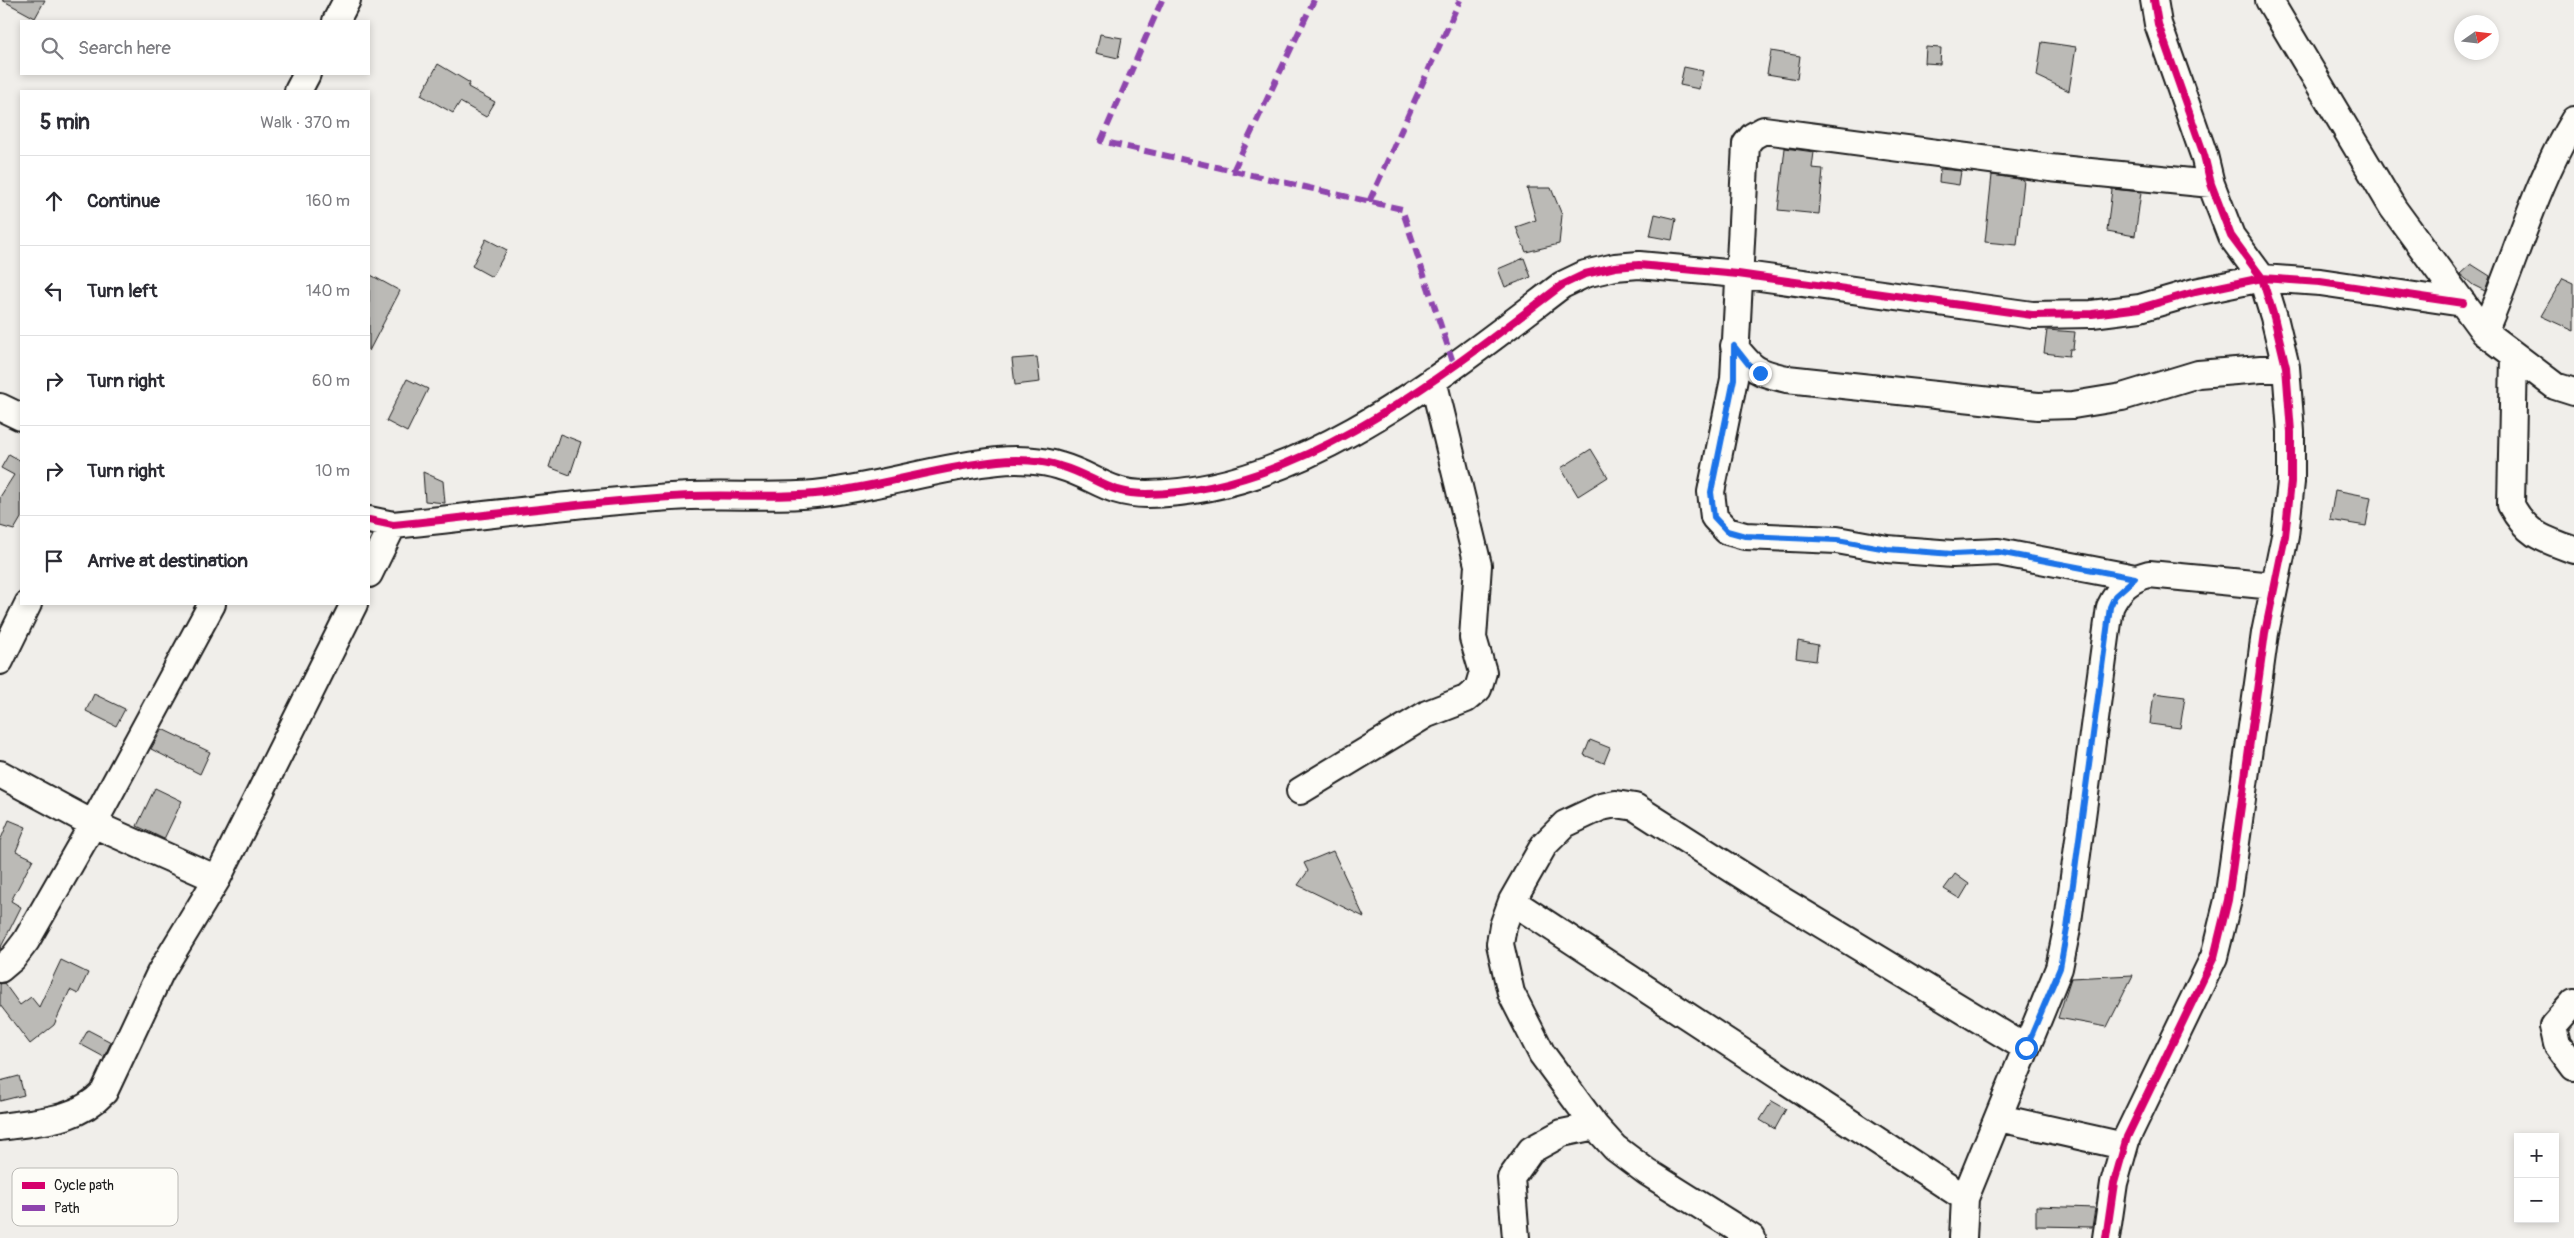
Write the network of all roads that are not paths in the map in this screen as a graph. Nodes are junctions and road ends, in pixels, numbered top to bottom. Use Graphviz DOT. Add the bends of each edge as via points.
graph roads {
  1 [pos="347,0"];
  2 [pos="2154,0"];
  3 [pos="2269,0"];
  4 [pos="337,20"];
  5 [pos="306,75"];
  6 [pos="299,90"];
  7 [pos="2574,120"];
  8 [pos="2211,184"];
  9 [pos="1738,274"];
  10 [pos="2262,278"];
  11 [pos="2463,303"];
  12 [pos="2484,332"];
  13 [pos="1734,346"];
  14 [pos="2514,355"];
  15 [pos="2286,367"];
  16 [pos="1434,380"];
  17 [pos="2574,392"];
  18 [pos="0,407"];
  19 [pos="20,417"];
  20 [pos="381,523"];
  21 [pos="2574,550"];
  22 [pos="370,570"];
  23 [pos="2135,578"];
  24 [pos="2274,586"];
  25 [pos="28,605"];
  26 [pos="211,605"];
  27 [pos="354,605"];
  28 [pos="0,661"];
  29 [pos="0,774"];
  30 [pos="1300,791"];
  31 [pos="93,824"];
  32 [pos="217,879"];
  33 [pos="1512,901"];
  34 [pos="0,968"];
  35 [pos="2574,1002"];
  36 [pos="2026,1048"];
  37 [pos="2574,1067"];
  38 [pos="1999,1118"];
  39 [pos="1595,1126"];
  40 [pos="0,1127"];
  41 [pos="2124,1146"];
  42 [pos="1966,1198"];
  43 [pos="1516,1238"];
  44 [pos="1752,1238"];
  45 [pos="1963,1238"];
  46 [pos="2106,1238"];
  1 -- 4 [label="street"];
  2 -- 8 [label="street" via="2158,24"];
  3 -- 11 [label="street" via="2392,208"];
  5 -- 6 [label="street"];
  7 -- 12 [label="street" via="2562,139 2520,237"];
  8 -- 9 [label="street" via="2050,168 1764,130 1746,144"];
  8 -- 10 [label="street" via="2231,236"];
  9 -- 10 [label="street" via="2032,315 2092,314 2140,308"];
  9 -- 13 [label="street"];
  9 -- 16 [label="street" via="1639,264 1586,274 1562,285"];
  10 -- 11 [label="street" via="2320,282"];
  10 -- 15 [label="street"];
  11 -- 12 [label="street"];
  12 -- 14 [label="street"];
  13 -- 15 [label="street" via="1760,373 1787,379 2038,406 2073,405 2122,397 2198,374"];
  13 -- 23 [label="street" via="1734,379 1711,492 1714,517 1727,531 1745,536 1837,540 1925,552 1998,552"];
  14 -- 17 [label="street" via="2555,386"];
  14 -- 21 [label="street" via="2511,505 2520,522 2536,535"];
  15 -- 24 [label="street" via="2291,482 2285,536"];
  16 -- 20 [label="street" via="1334,442 1299,458 1244,478 1170,494 1123,494 1059,465 1008,460 962,465 813,495 691,496"];
  16 -- 30 [label="street" via="1478,565 1473,638 1483,672 1478,689 1466,699 1427,714"];
  18 -- 19 [label="street"];
  20 -- 22 [label="street"];
  23 -- 24 [label="street" via="2149,574"];
  23 -- 36 [label="street" via="2115,596 2110,607 2066,937 2060,968"];
  24 -- 41 [label="street" via="2228,900 2214,957"];
  25 -- 28 [label="street"];
  26 -- 31 [label="street"];
  27 -- 32 [label="street"];
  29 -- 31 [label="street"];
  31 -- 32 [label="street"];
  31 -- 34 [label="street" via="26,941 14,958"];
  32 -- 40 [label="street" via="160,973 104,1092 92,1104 70,1116"];
  33 -- 36 [label="street" via="1544,845 1565,824 1601,807 1616,804 1635,807"];
  33 -- 39 [label="street" via="1500,944 1511,993 1542,1054"];
  33 -- 42 [label="street"];
  35 -- 37 [label="street" via="2553,1026 2558,1044"];
  36 -- 38 [label="street"];
  38 -- 41 [label="street"];
  38 -- 42 [label="street"];
  39 -- 43 [label="street" via="1562,1133 1531,1150 1511,1178"];
  39 -- 44 [label="street" via="1615,1148 1647,1172"];
  41 -- 46 [label="street" via="2114,1184"];
  42 -- 45 [label="street"];
}
